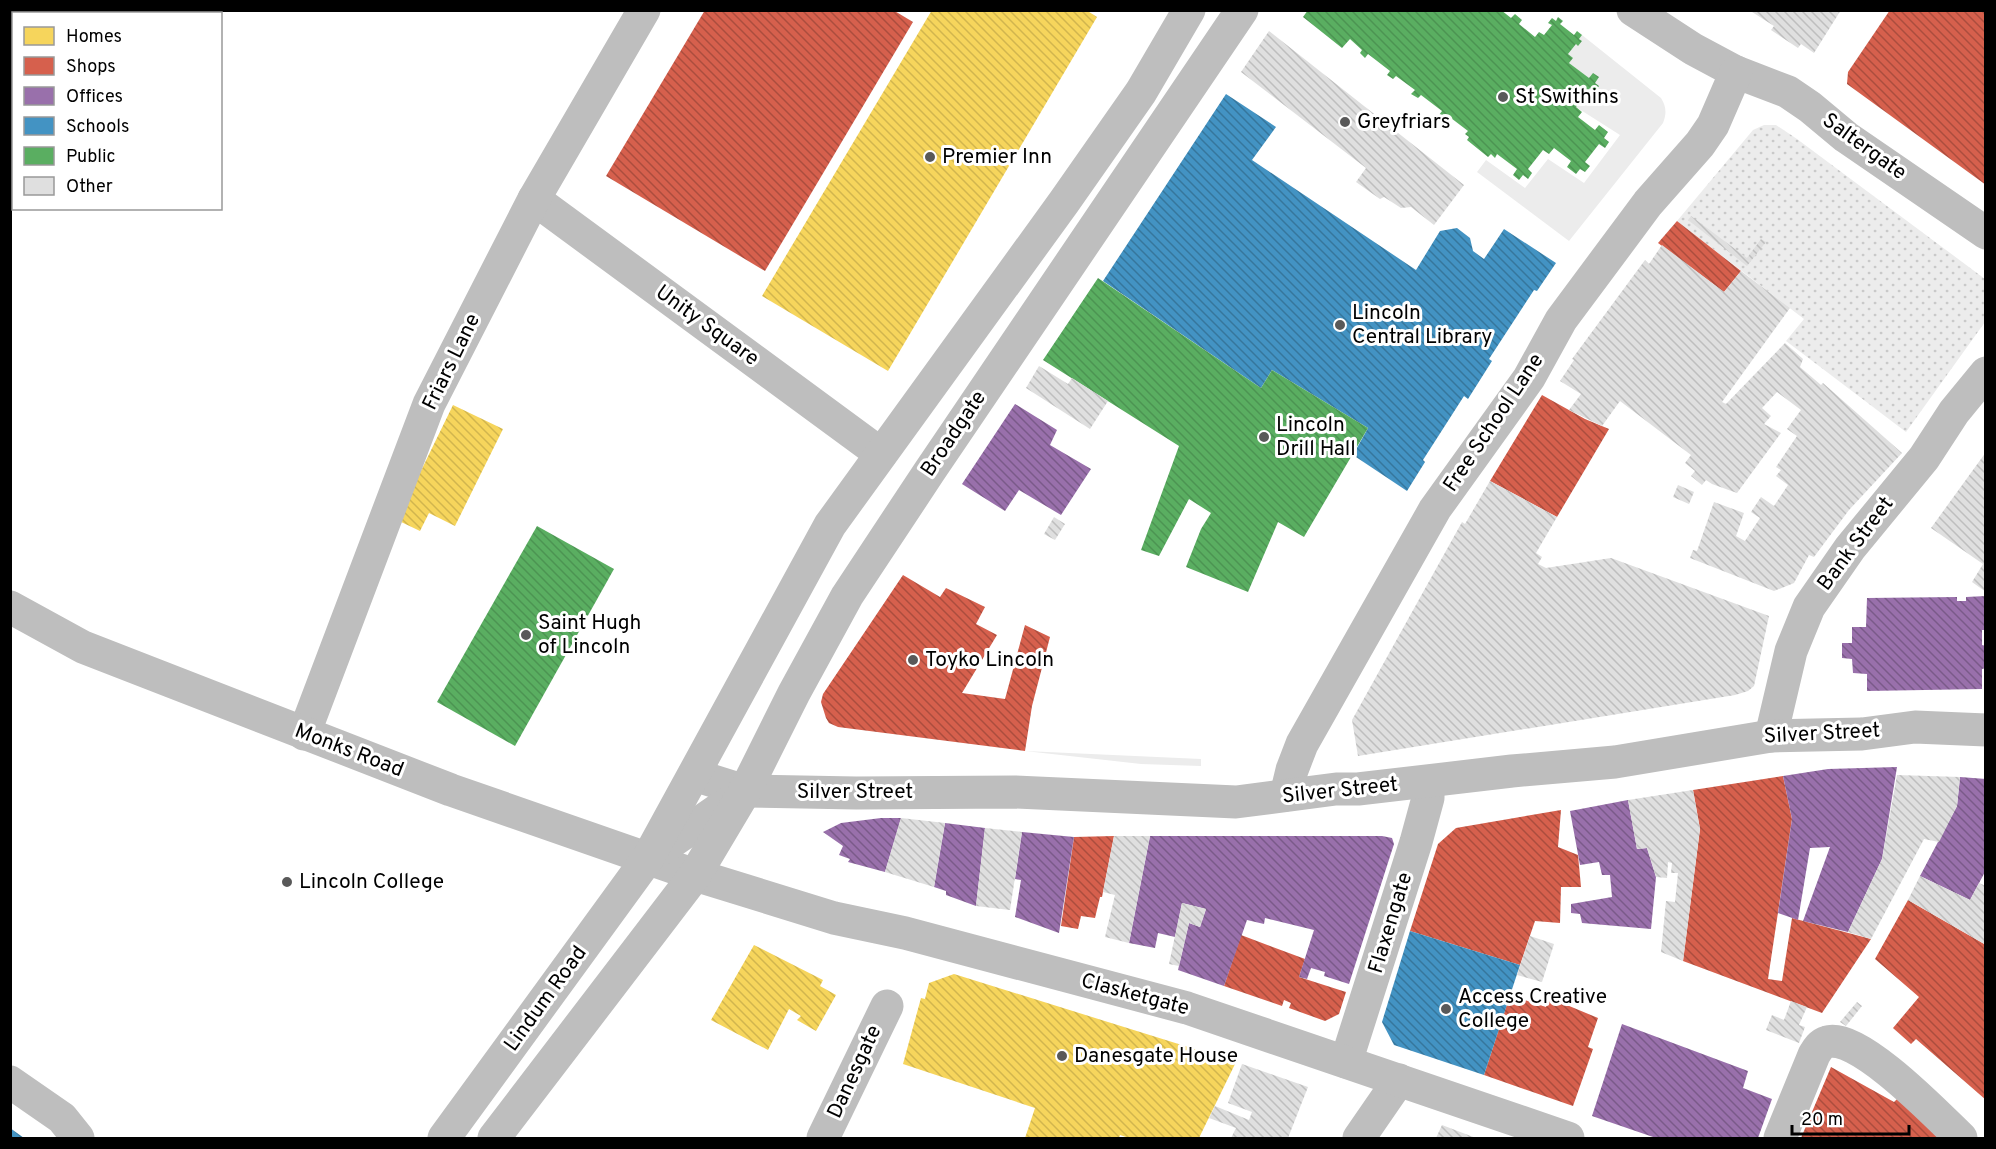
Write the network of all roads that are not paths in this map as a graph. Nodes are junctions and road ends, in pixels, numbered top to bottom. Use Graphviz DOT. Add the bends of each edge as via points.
graph roads {
  1 [pos="644,10"];
  2 [pos="1189,10"];
  3 [pos="1242,10"];
  4 [pos="1633,10"];
  5 [pos="1736,72"];
  6 [pos="534,199"];
  7 [pos="1986,233"];
  8 [pos="1986,373"];
  9 [pos="881,454"];
  10 [pos="10,607"];
  11 [pos="1986,730"];
  12 [pos="304,734"];
  13 [pos="1771,736"];
  14 [pos="694,775"];
  15 [pos="1428,782"];
  16 [pos="745,791"];
  17 [pos="1286,795"];
  18 [pos="648,858"];
  19 [pos="695,875"];
  20 [pos="886,1006"];
  21 [pos="1346,1062"];
  22 [pos="1400,1080"];
  23 [pos="10,1082"];
  24 [pos="78,1138"];
  25 [pos="444,1138"];
  26 [pos="494,1138"];
  27 [pos="823,1138"];
  28 [pos="1359,1138"];
  29 [pos="1568,1138"];
  30 [pos="1780,1138"];
  31 [pos="1961,1138"];
  1 -- 6 [label="main road, Friars Lane"];
  2 -- 9 [label="main road" via="1141,92"];
  3 -- 16 [label="main road, Broadgate" via="847,596"];
  4 -- 5 [label="main road, Saltergate"];
  5 -- 7 [label="main road, Saltergate" via="1788,92 1846,137"];
  5 -- 17 [label="main road, Free School Lane" via="1713,125 1700,144 1648,203 1561,320 1529,378 1436,509 1302,744"];
  6 -- 9 [label="main road, Unity Square"];
  6 -- 12 [label="main road, Friars Lane" via="429,404"];
  8 -- 13 [label="main road, Bank Street" via="1809,607 1791,651"];
  9 -- 14 [label="main road" via="830,525"];
  10 -- 12 [label="main road, Monks Road" via="83,647"];
  11 -- 13 [label="main road, Silver Street" via="1915,727 1862,734"];
  12 -- 18 [label="main road, Monks Road"];
  13 -- 15 [label="main road, Silver Street" via="1615,762"];
  14 -- 16 [label="main road, Silver Street"];
  14 -- 18 [label="main road"];
  15 -- 17 [label="main road, Silver Street"];
  15 -- 21 [label="main road, Flaxengate" via="1428,798 1416,842"];
  16 -- 17 [label="main road, Silver Street" via="1015,792 1236,802"];
  16 -- 18 [label="main road"];
  16 -- 19 [label="main road, Broadgate"];
  18 -- 19 [label="main road, Monks Road"];
  18 -- 25 [label="main road, Lindum Road"];
  19 -- 21 [label="main road, Clasketgate" via="834,918 1188,1008"];
  19 -- 26 [label="main road, Lindum Road"];
  20 -- 27 [label="main road, Danesgate"];
  21 -- 22 [label="main road, Clasketgate"];
  22 -- 28 [label="main road"];
  22 -- 29 [label="main road, Clasketgate"];
  23 -- 24 [label="main road" via="62,1118"];
  30 -- 31 [label="main road" via="1814,1055 1827,1042 1845,1043 1882,1066"];
}
